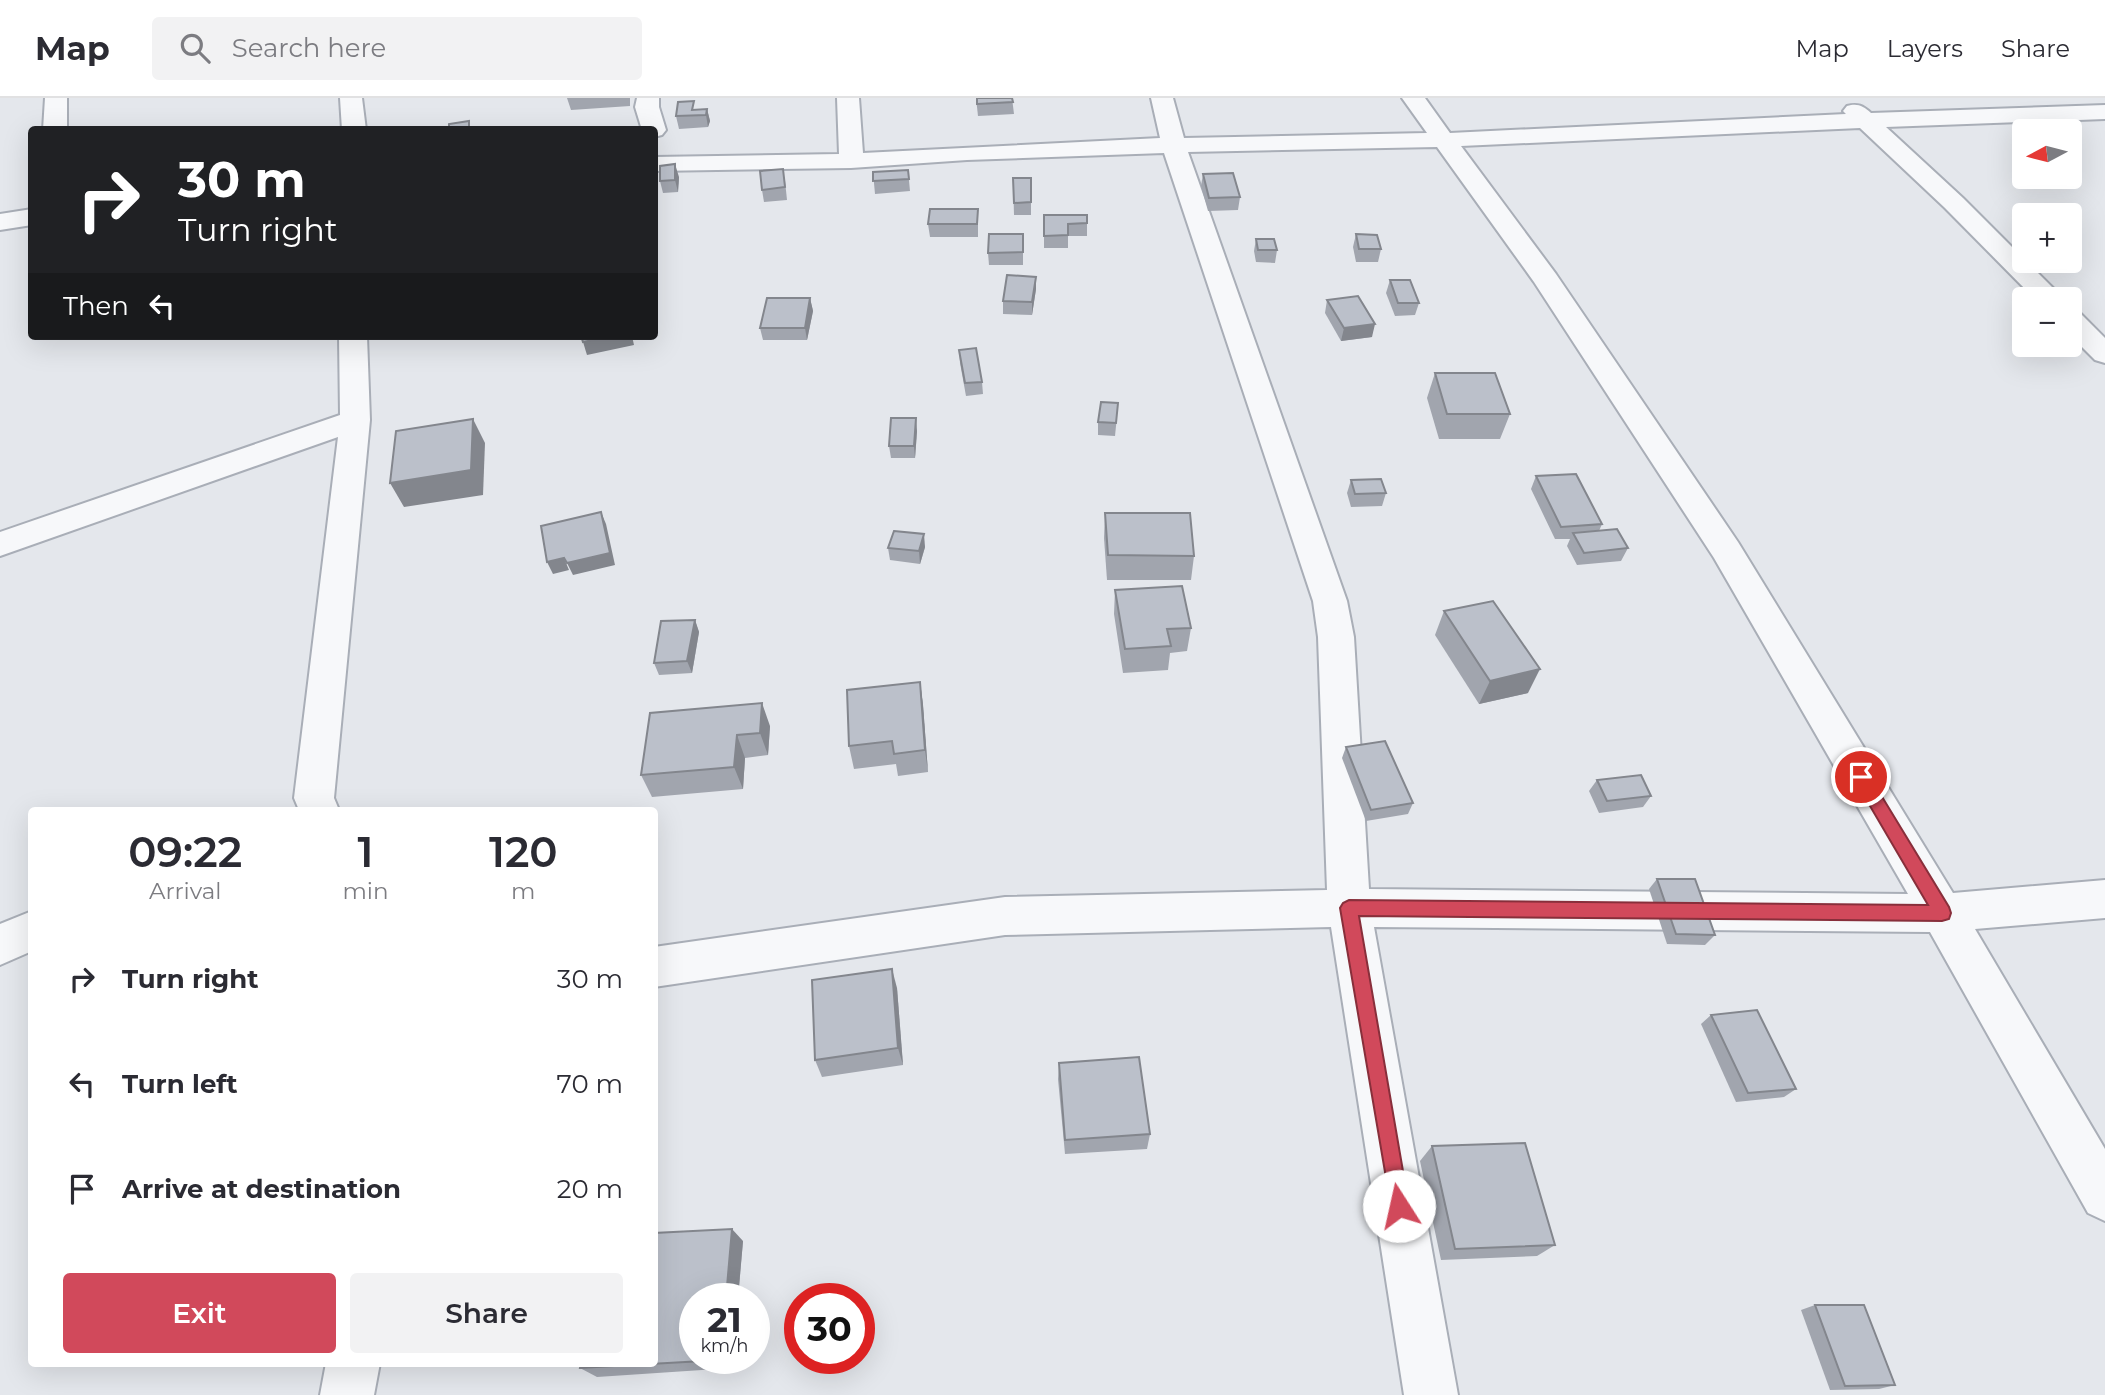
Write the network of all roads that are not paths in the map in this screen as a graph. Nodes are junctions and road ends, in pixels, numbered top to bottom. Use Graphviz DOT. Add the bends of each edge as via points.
graph roads {
  1 [pos="56,98"];
  2 [pos="351,98"];
  3 [pos="648,98"];
  4 [pos="848,98"];
  5 [pos="1162,98"];
  6 [pos="1413,98"];
  7 [pos="1841,98"];
  8 [pos="2105,112"];
  9 [pos="1866,121"];
  10 [pos="55,126"];
  11 [pos="354,126"];
  12 [pos="653,126"];
  13 [pos="1446,140"];
  14 [pos="1174,145"];
  15 [pos="851,161"];
  16 [pos="659,164"];
  17 [pos="28,218"];
  18 [pos="0,222"];
  19 [pos="2038,287"];
  20 [pos="2082,331"];
  21 [pos="353,340"];
  22 [pos="2105,354"];
  23 [pos="355,420"];
  24 [pos="0,544"];
  25 [pos="307,806"];
  26 [pos="2105,899"];
  27 [pos="1349,908"];
  28 [pos="1942,913"];
  29 [pos="28,932"];
  30 [pos="0,945"];
  31 [pos="658,966"];
  32 [pos="2105,1195"];
  33 [pos="352,1367"];
  34 [pos="347,1395"];
  35 [pos="1431,1395"];
  1 -- 10 [label="street"];
  2 -- 11 [label="street"];
  3 -- 12 [label="street"];
  4 -- 15 [label="street"];
  5 -- 14 [label="street"];
  6 -- 13 [label="street"];
  7 -- 9 [label="street"];
  8 -- 9 [label="street"];
  9 -- 13 [label="street"];
  9 -- 19 [label="street"];
  13 -- 14 [label="street"];
  13 -- 28 [label="street" via="1546,280 1726,550"];
  14 -- 15 [label="street"];
  14 -- 27 [label="street" via="1329,601 1336,637"];
  15 -- 16 [label="street"];
  17 -- 18 [label="street"];
  20 -- 22 [label="street"];
  21 -- 23 [label="street"];
  23 -- 24 [label="street"];
  23 -- 25 [label="street"];
  26 -- 28 [label="street"];
  27 -- 28 [label="street"];
  27 -- 31 [label="street" via="1005,916"];
  27 -- 35 [label="street"];
  28 -- 32 [label="street"];
  29 -- 30 [label="street"];
  33 -- 34 [label="street"];
}
